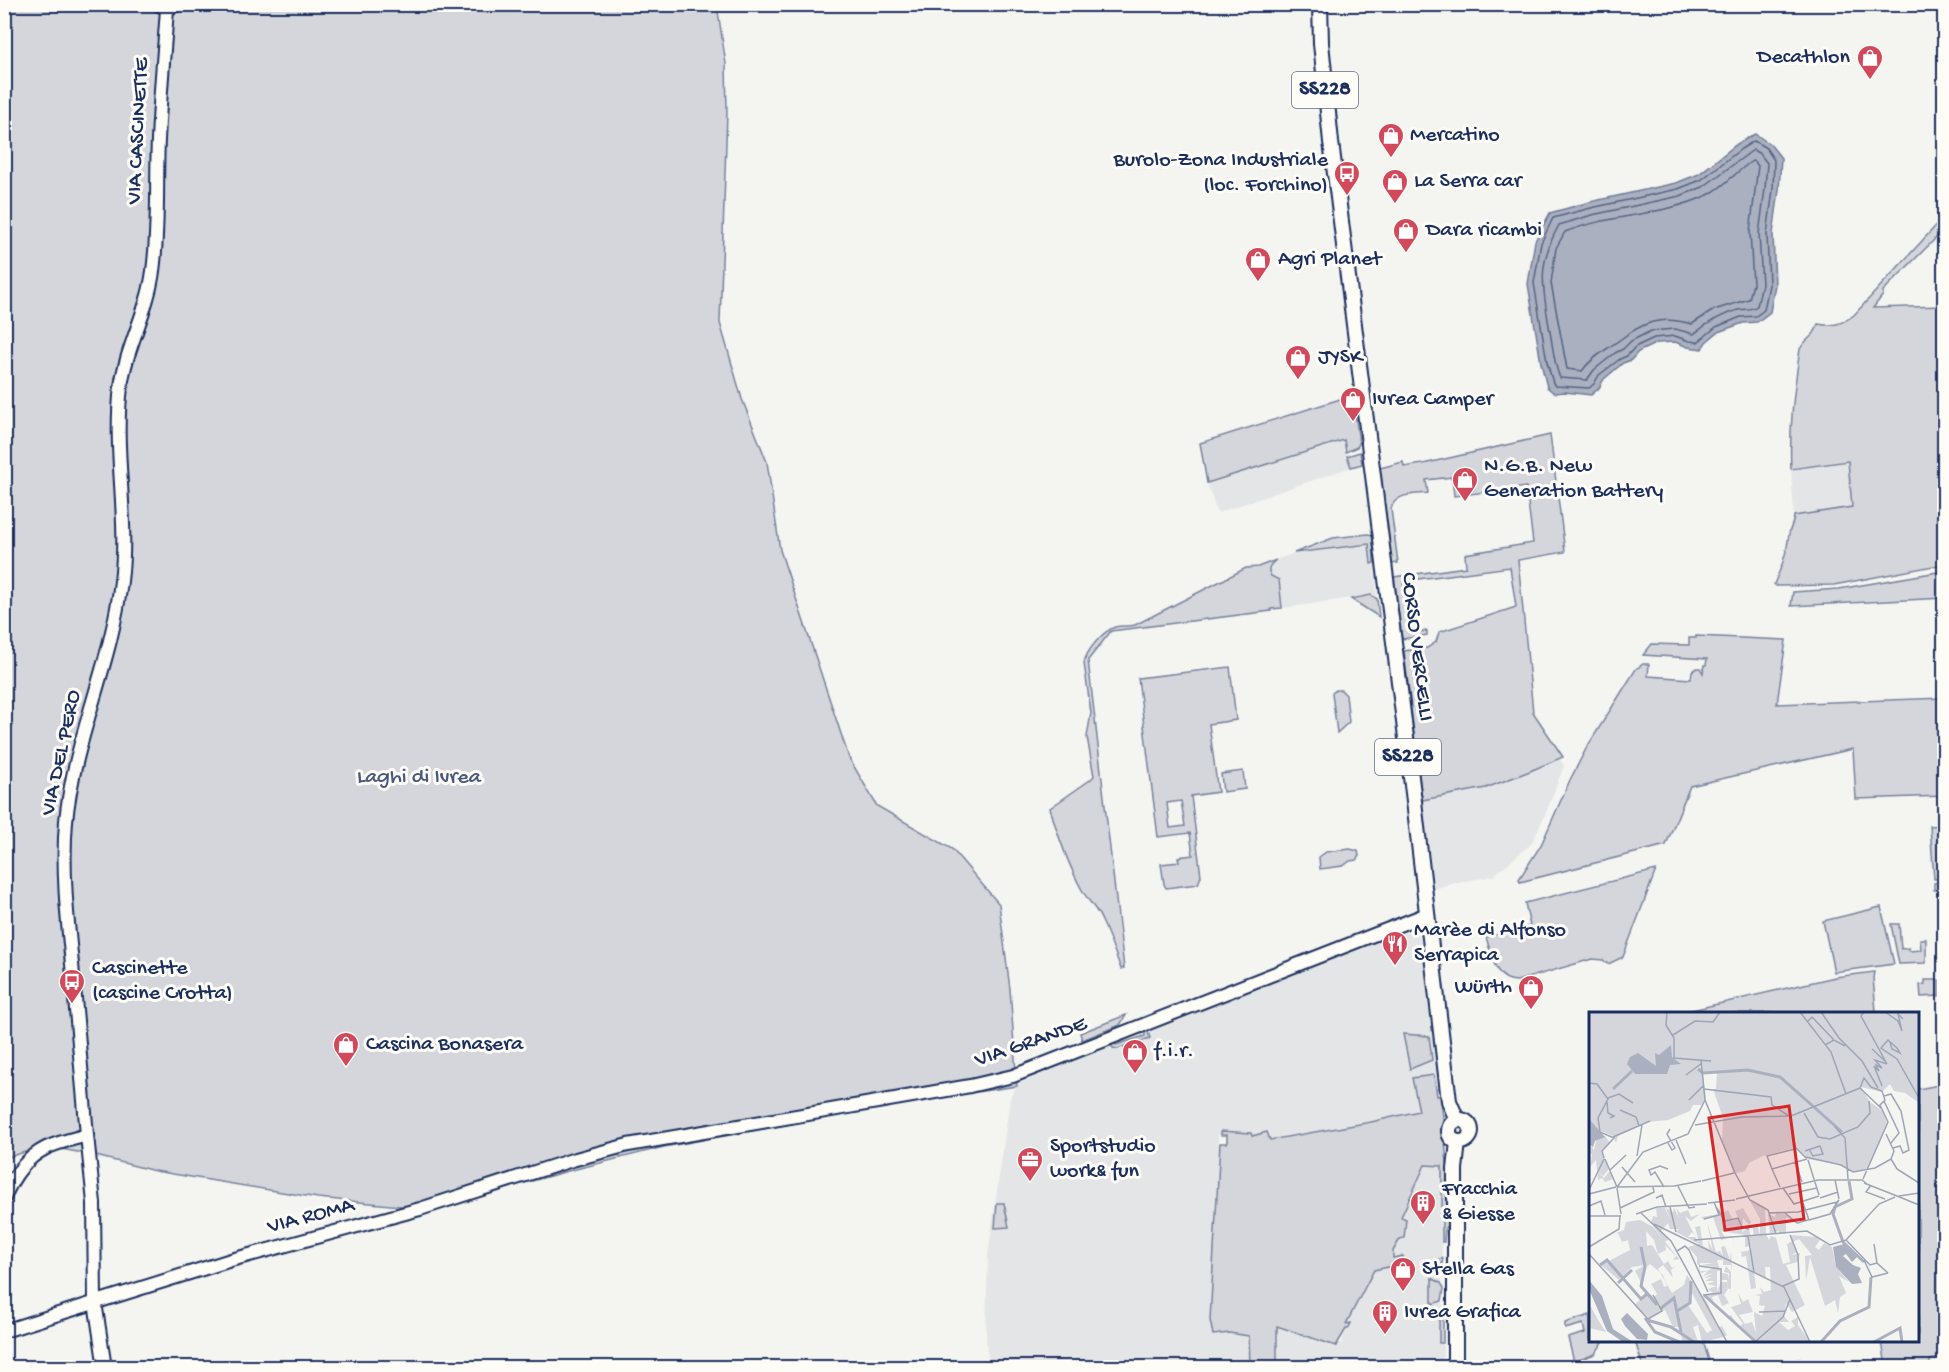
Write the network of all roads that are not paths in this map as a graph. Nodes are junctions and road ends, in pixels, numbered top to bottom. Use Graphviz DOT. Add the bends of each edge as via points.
graph roads {
  1 [pos="1320,4"];
  2 [pos="168,6"];
  3 [pos="155,255"];
  4 [pos="1427,914"];
  5 [pos="87,1135"];
  6 [pos="628,1145"];
  7 [pos="4,1198"];
  8 [pos="95,1302"];
  9 [pos="4,1331"];
  10 [pos="105,1368"];
  11 [pos="1455,1368"];
  1 -- 4 [label="main road, CORSO VERCELLI / SS228" via="1331,142"];
  2 -- 3 [label="street, VIA CASCINETTE" via="158,139"];
  3 -- 5 [label="street, VIA DEL PERO" via="153,276 125,359 118,415 124,549 118,613 86,721 66,820 64,880"];
  4 -- 6 [label="street, VIA GRANDE" via="1013,1076"];
  4 -- 11 [label="main road, CORSO VERCELLI / SS228" via="1449,1101 1457,1120 1469,1124 1471,1132 1467,1140 1458,1142 1455,1168"];
  5 -- 7 [label="street" via="45,1148 11,1180"];
  5 -- 8 [label="street, VIA DEL PERO" via="94,1203"];
  6 -- 8 [label="street, VIA ROMA"];
  8 -- 9 [label="street, VIA ROMA"];
  8 -- 10 [label="street, VIA DEL PERO"];
}
